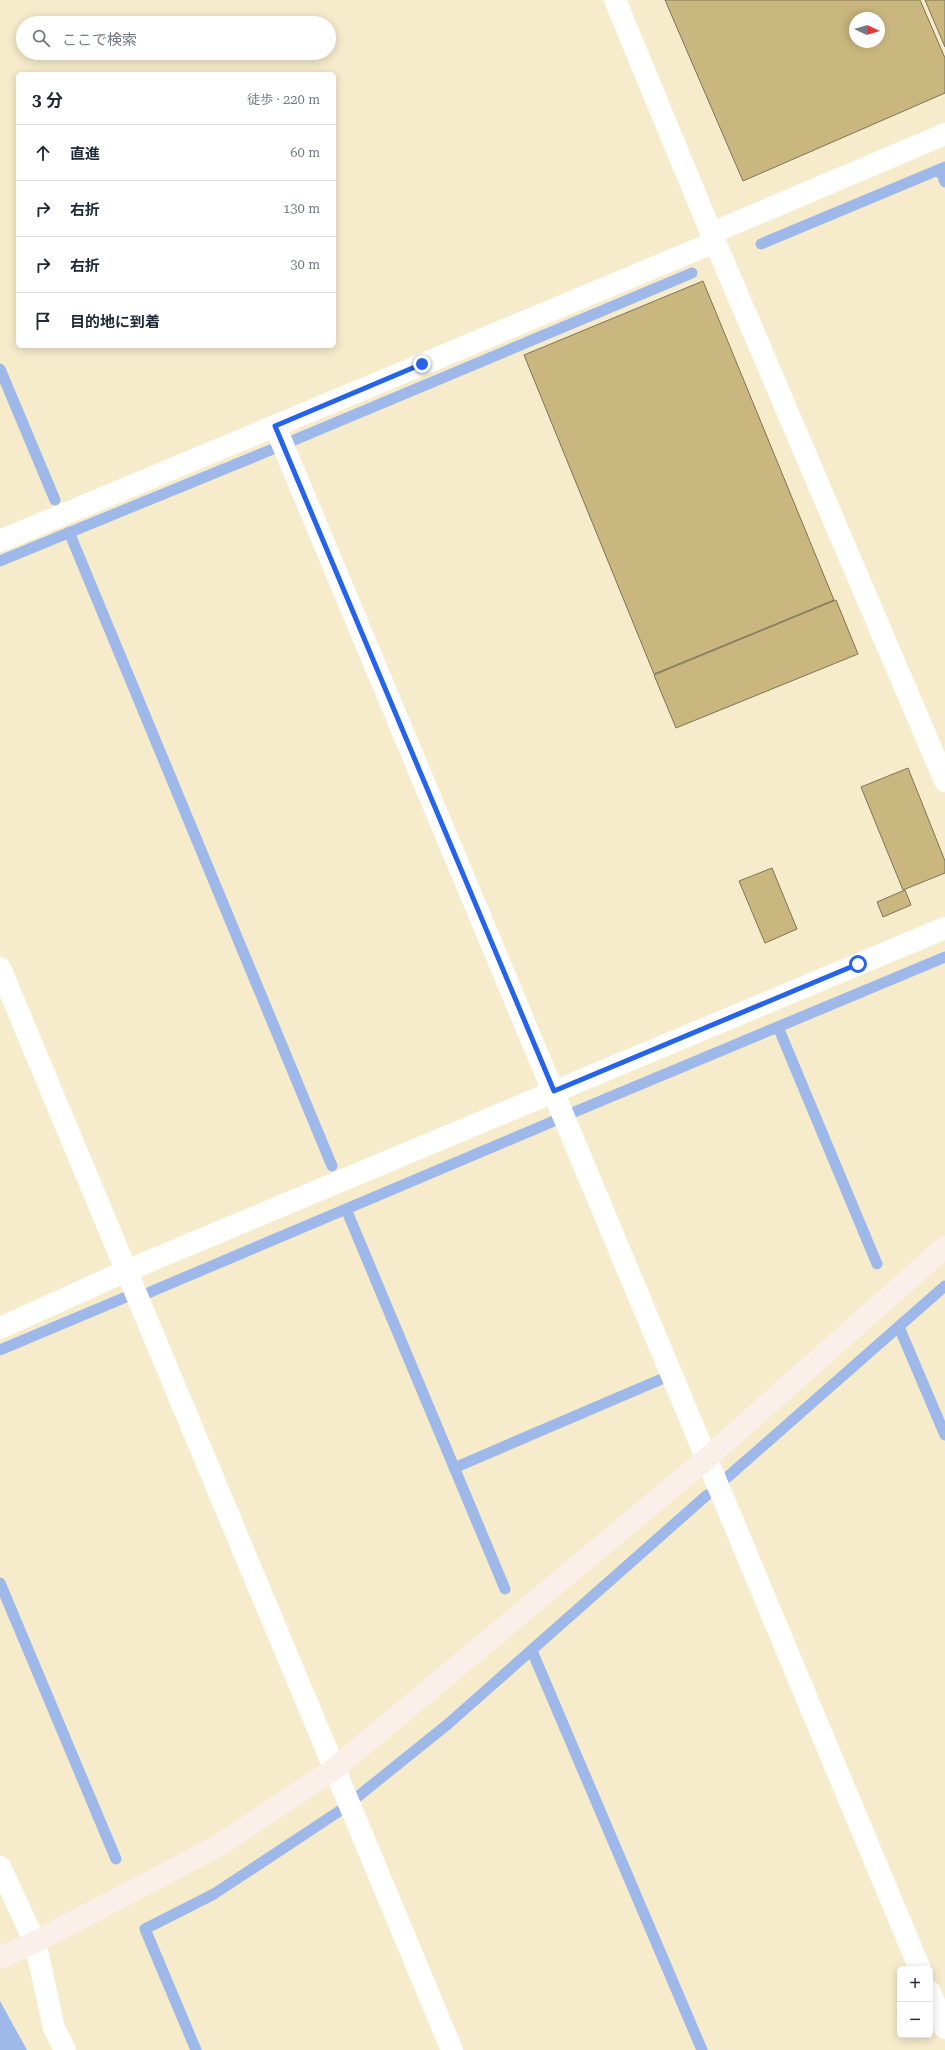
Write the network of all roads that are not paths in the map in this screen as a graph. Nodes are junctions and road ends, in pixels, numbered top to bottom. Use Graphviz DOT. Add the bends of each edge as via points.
graph roads {
  1 [pos="615,0"];
  2 [pos="945,134"];
  3 [pos="713,237"];
  4 [pos="275,426"];
  5 [pos="0,541"];
  6 [pos="945,781"];
  7 [pos="945,928"];
  8 [pos="0,968"];
  9 [pos="554,1091"];
  10 [pos="945,1247"];
  11 [pos="126,1271"];
  12 [pos="0,1328"];
  13 [pos="706,1459"];
  14 [pos="334,1769"];
  15 [pos="0,1867"];
  16 [pos="17,1950"];
  17 [pos="919,1966"];
  18 [pos="933,1999"];
  19 [pos="945,2028"];
  20 [pos="65,2050"];
  21 [pos="452,2050"];
  1 -- 3 [label="street"];
  2 -- 3 [label="street"];
  3 -- 4 [label="street"];
  3 -- 6 [label="street"];
  4 -- 5 [label="street"];
  4 -- 9 [label="street"];
  7 -- 9 [label="street"];
  8 -- 11 [label="street"];
  9 -- 11 [label="street"];
  9 -- 13 [label="street"];
  10 -- 13 [label="street"];
  11 -- 12 [label="street"];
  11 -- 14 [label="street"];
  13 -- 14 [label="street"];
  13 -- 17 [label="street"];
  14 -- 16 [label="street" via="220,1845"];
  14 -- 21 [label="street"];
  15 -- 16 [label="street"];
  16 -- 20 [label="street"];
  18 -- 19 [label="street"];
}
